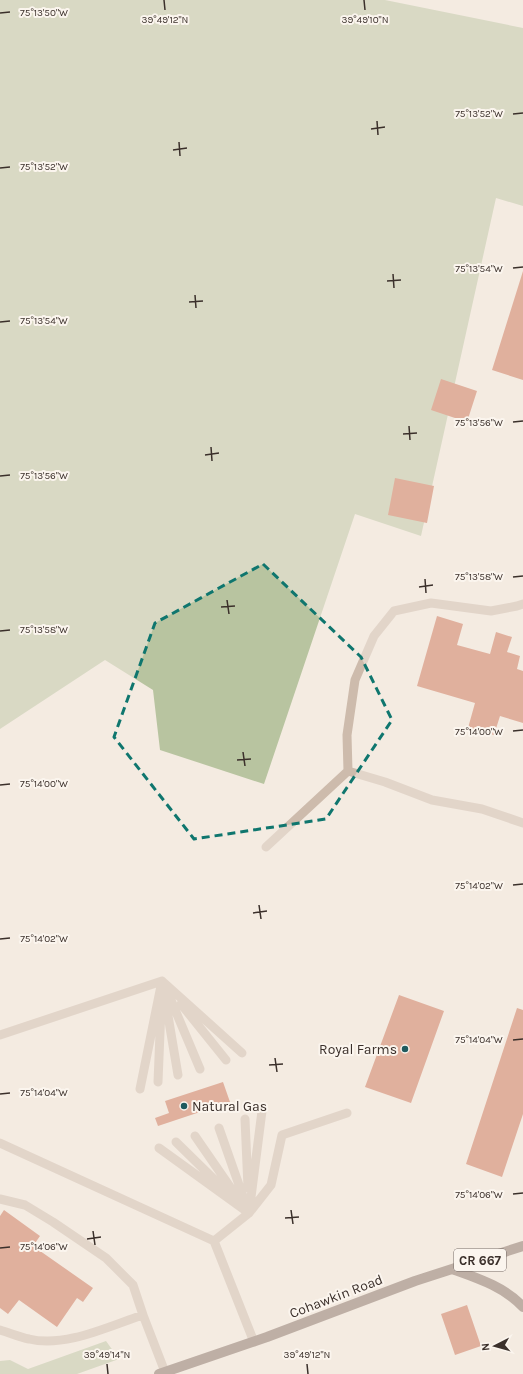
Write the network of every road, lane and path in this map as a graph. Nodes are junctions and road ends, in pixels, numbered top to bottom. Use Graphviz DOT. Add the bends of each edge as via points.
graph roads {
  1 [pos="523,604"];
  2 [pos="348,771"];
  3 [pos="523,823"];
  4 [pos="266,847"];
  5 [pos="162,981"];
  6 [pos="0,1035"];
  7 [pos="242,1053"];
  8 [pos="226,1060"];
  9 [pos="200,1069"];
  10 [pos="178,1076"];
  11 [pos="158,1082"];
  12 [pos="140,1089"];
  13 [pos="262,1111"];
  14 [pos="347,1113"];
  15 [pos="244,1119"];
  16 [pos="219,1128"];
  17 [pos="196,1136"];
  18 [pos="176,1142"];
  19 [pos="0,1143"];
  20 [pos="159,1148"];
  21 [pos="0,1199"];
  22 [pos="249,1213"];
  23 [pos="214,1241"];
  24 [pos="523,1246"];
  25 [pos="452,1269"];
  26 [pos="523,1307"];
  27 [pos="143,1315"];
  28 [pos="0,1330"];
  29 [pos="254,1342"];
  30 [pos="162,1373"];
  1 -- 2 [label="lane" via="491,611 431,603 394,611 374,636 355,680 347,735"];
  2 -- 3 [label="lane" via="432,800 482,809"];
  2 -- 4 [label="lane"];
  5 -- 6 [label="lane"];
  5 -- 7 [label="lane"];
  5 -- 8 [label="lane"];
  5 -- 9 [label="lane"];
  5 -- 10 [label="lane"];
  5 -- 11 [label="lane"];
  5 -- 12 [label="lane"];
  13 -- 22 [label="lane"];
  14 -- 22 [label="lane" via="282,1135 271,1185"];
  15 -- 22 [label="lane"];
  16 -- 22 [label="lane"];
  17 -- 22 [label="lane"];
  18 -- 22 [label="lane"];
  19 -- 23 [label="lane"];
  20 -- 22 [label="lane"];
  21 -- 27 [label="lane" via="25,1205 106,1258 133,1285"];
  22 -- 23 [label="lane"];
  23 -- 29 [label="lane"];
  24 -- 25 [label="main road, Cohawkin Road / CR 667"];
  25 -- 26 [label="main road" via="482,1280 515,1298"];
  25 -- 29 [label="main road, Cohawkin Road / CR 667"];
  27 -- 28 [label="lane" via="81,1336 56,1341 30,1340"];
  27 -- 30 [label="lane"];
  29 -- 30 [label="main road, Cohawkin Road / CR 667"];
}
